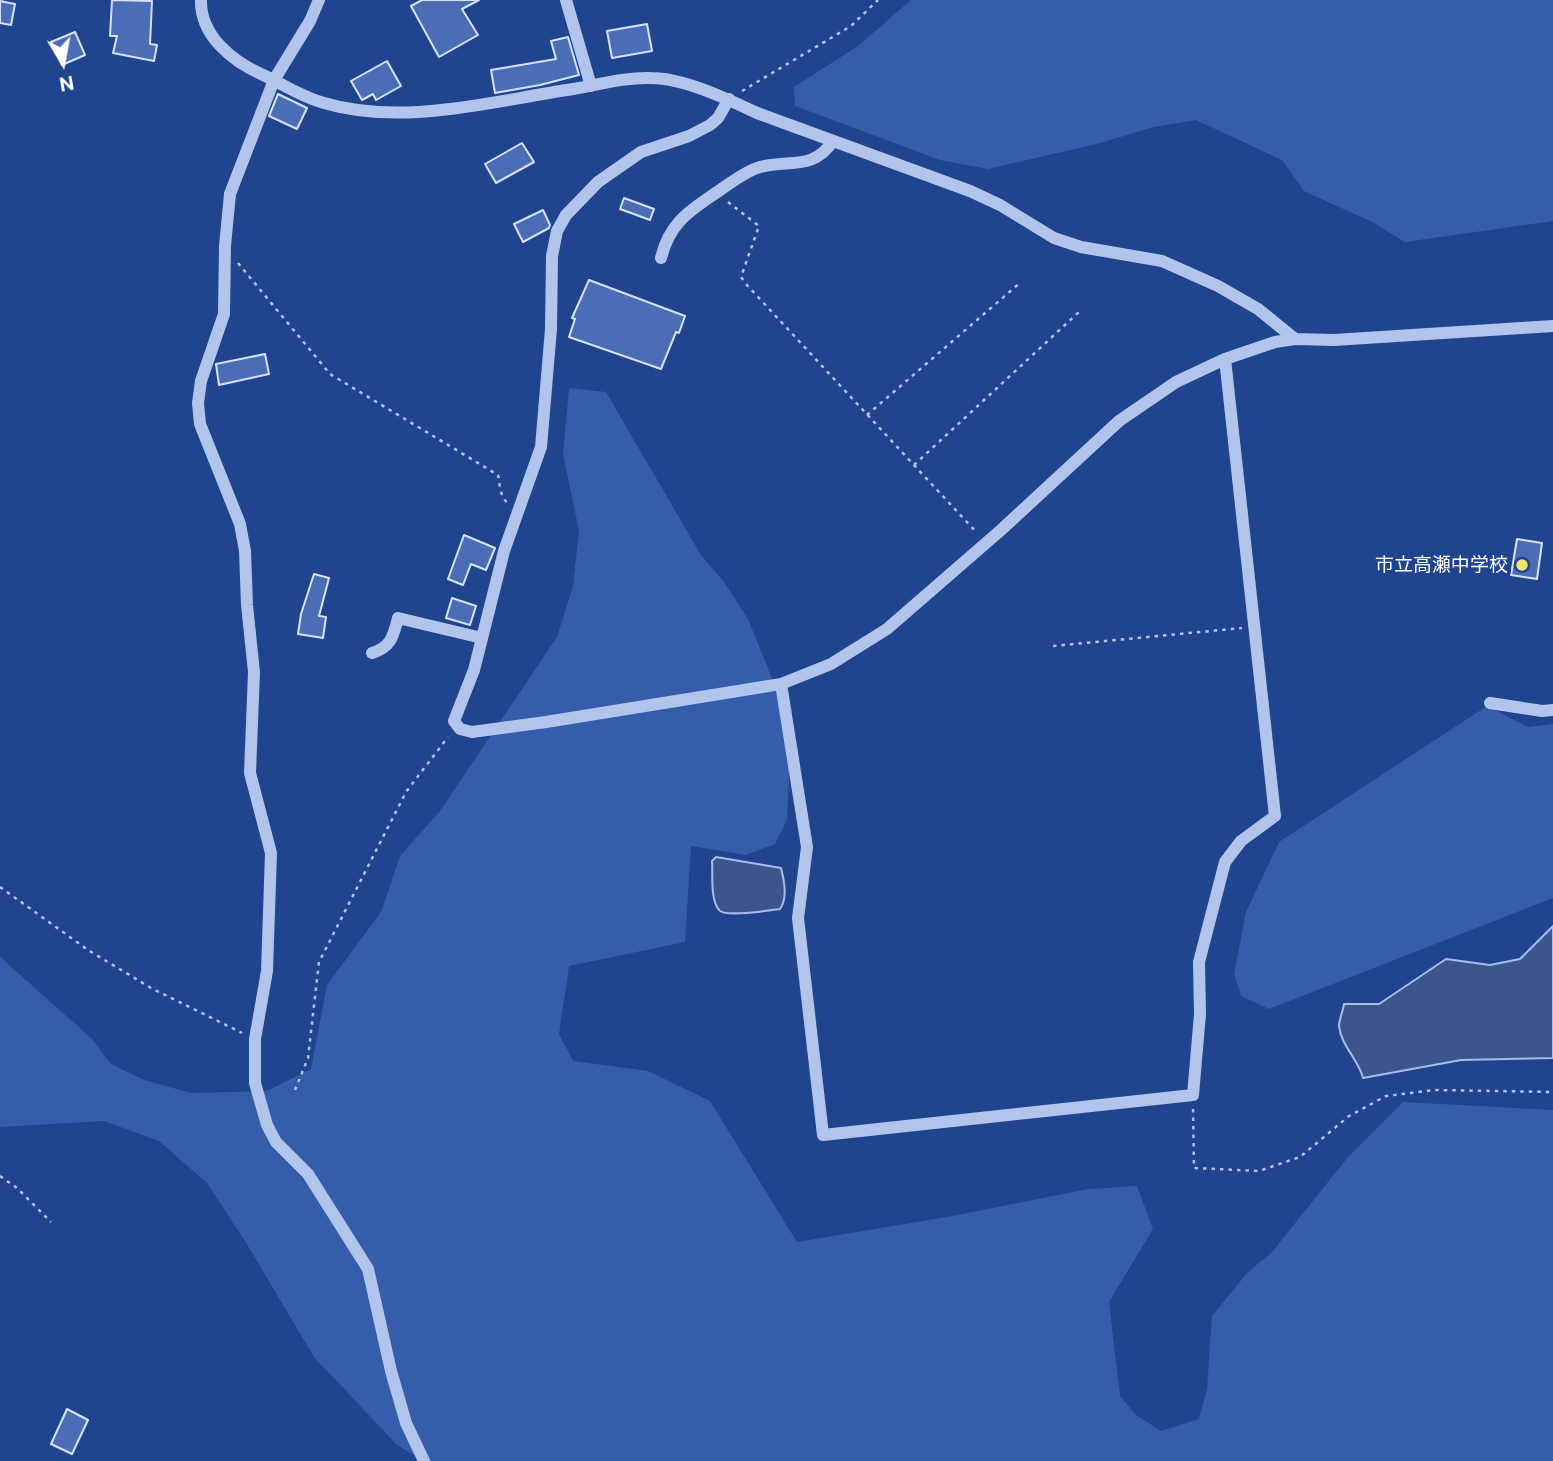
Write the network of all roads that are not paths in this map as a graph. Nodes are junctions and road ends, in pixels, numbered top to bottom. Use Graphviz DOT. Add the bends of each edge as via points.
graph roads {
  1 [pos="201,0"];
  2 [pos="319,0"];
  3 [pos="566,0"];
  4 [pos="274,80"];
  5 [pos="591,86"];
  6 [pos="729,100"];
  7 [pos="833,141"];
  8 [pos="661,258"];
  9 [pos="1553,326"];
  10 [pos="1295,339"];
  11 [pos="1225,359"];
  12 [pos="482,638"];
  13 [pos="372,653"];
  14 [pos="781,684"];
  15 [pos="1490,703"];
  16 [pos="1553,710"];
  17 [pos="424,1461"];
  1 -- 4 [label="street" via="205,23 217,41 246,68"];
  2 -- 4 [label="street"];
  3 -- 5 [label="street"];
  4 -- 5 [label="street" via="322,103 383,111 446,110"];
  4 -- 17 [label="street" via="230,194 224,314 201,380 198,403 200,424 240,524 245,551 254,672 250,773 271,853 267,971 254,1039 255,1083 276,1142 308,1174 368,1269 406,1423"];
  5 -- 6 [label="street" via="668,79"];
  6 -- 7 [label="street"];
  6 -- 12 [label="street" via="710,125 641,152 598,182 556,231 541,447 504,551"];
  7 -- 8 [label="street" via="815,158 747,172 692,207 664,242"];
  7 -- 10 [label="street" via="970,191 1054,238 1162,261 1258,309"];
  9 -- 10 [label="street"];
  10 -- 11 [label="street"];
  11 -- 14 [label="street" via="1176,382 1119,421 887,629 831,664"];
  11 -- 14 [label="street" via="1275,816 1241,841 1225,862 1199,962 1193,1096 823,1136 798,918 807,847"];
  12 -- 13 [label="street" via="398,618 392,641"];
  12 -- 14 [label="street" via="454,721 463,731"];
  15 -- 16 [label="street"];
}
